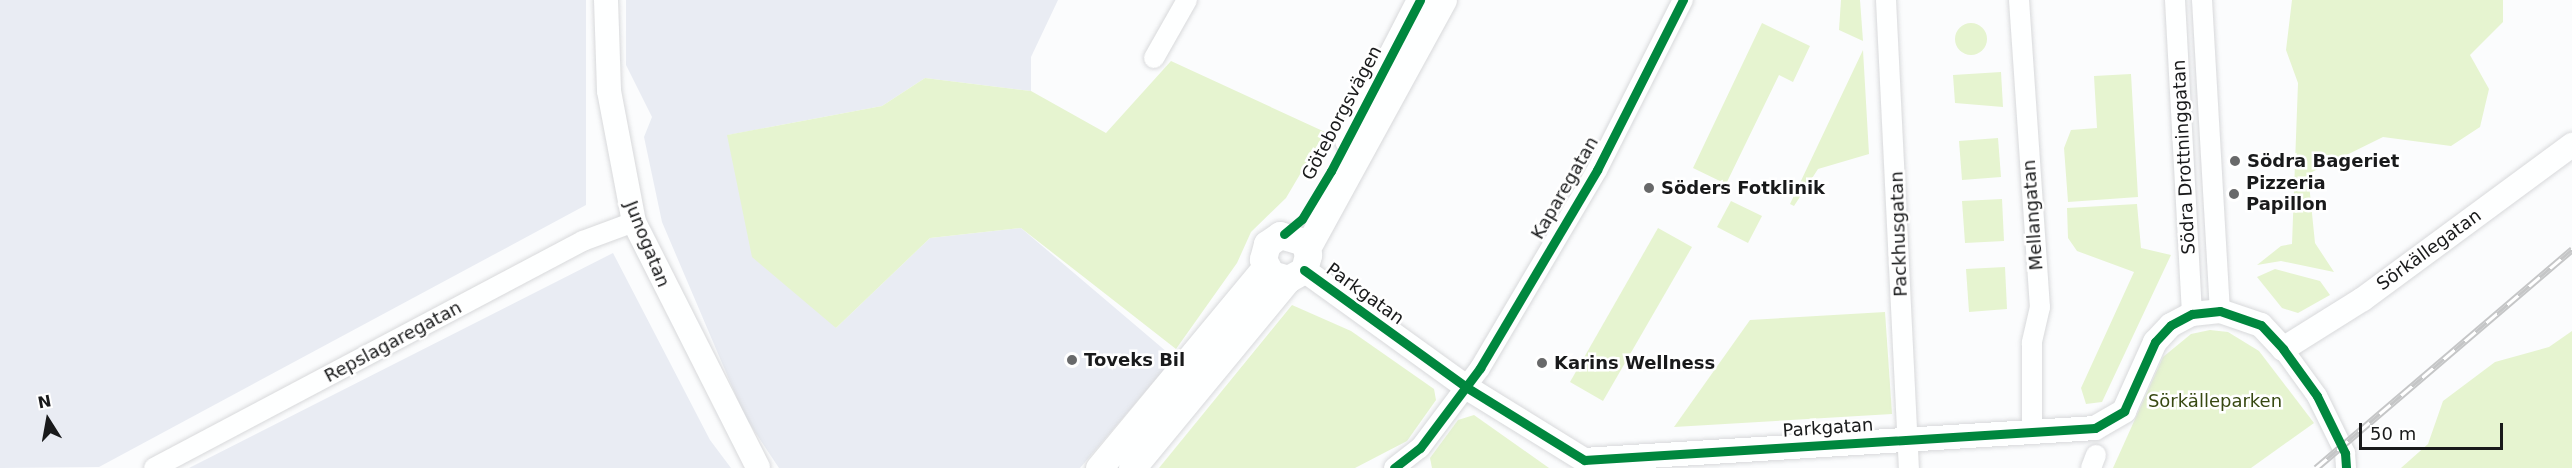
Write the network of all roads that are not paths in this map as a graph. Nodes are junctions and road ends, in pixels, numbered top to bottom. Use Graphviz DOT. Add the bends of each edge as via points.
graph roads {
  1 [pos="606,0"];
  2 [pos="1187,0"];
  3 [pos="1420,0"];
  4 [pos="1443,0"];
  5 [pos="1683,0"];
  6 [pos="1886,0"];
  7 [pos="2019,0"];
  8 [pos="2175,0"];
  9 [pos="2202,0"];
  10 [pos="1154,58"];
  11 [pos="2572,145"];
  12 [pos="634,222"];
  13 [pos="1290,260"];
  14 [pos="2220,311"];
  15 [pos="2192,314"];
  16 [pos="2283,350"];
  17 [pos="1466,387"];
  18 [pos="2032,430"];
  19 [pos="1908,438"];
  20 [pos="1594,464"];
  21 [pos="154,468"];
  22 [pos="758,468"];
  23 [pos="1099,468"];
  24 [pos="1132,468"];
  25 [pos="1394,468"];
  26 [pos="1909,468"];
  27 [pos="2346,468"];
  1 -- 12 [label="street, Junogatan" via="609,91"];
  2 -- 10 [label="street"];
  3 -- 13 [label="main road, Göteborgsvägen" via="1302,219"];
  4 -- 13 [label="main road, Göteborgsvägen"];
  5 -- 17 [label="street, Kaparegatan" via="1597,170"];
  6 -- 19 [label="street, Packhusgatan"];
  7 -- 18 [label="street, Mellangatan" via="2040,307 2032,343"];
  8 -- 15 [label="street, Södra Drottninggatan"];
  9 -- 14 [label="street, Södra Drottninggatan"];
  11 -- 16 [label="street, Sörkällegatan" via="2363,299"];
  12 -- 21 [label="street, Repslagaregatan" via="583,241"];
  12 -- 22 [label="street, Junogatan"];
  13 -- 17 [label="street, Parkgatan"];
  13 -- 23 [label="main road, Göteborgsvägen"];
  13 -- 24 [label="main road, Göteborgsvägen"];
  14 -- 15 [label="street"];
  14 -- 16 [label="street" via="2260,325"];
  15 -- 18 [label="street, Parkgatan" via="2155,342 2124,411 2112,422"];
  16 -- 27 [label="street" via="2317,396 2345,453"];
  17 -- 20 [label="street, Parkgatan" via="1558,449"];
  17 -- 25 [label="street, Kaparegatan" via="1420,448"];
  18 -- 19 [label="street, Parkgatan"];
  19 -- 20 [label="street, Parkgatan"];
  19 -- 26 [label="street, Packhusgatan"];
}
